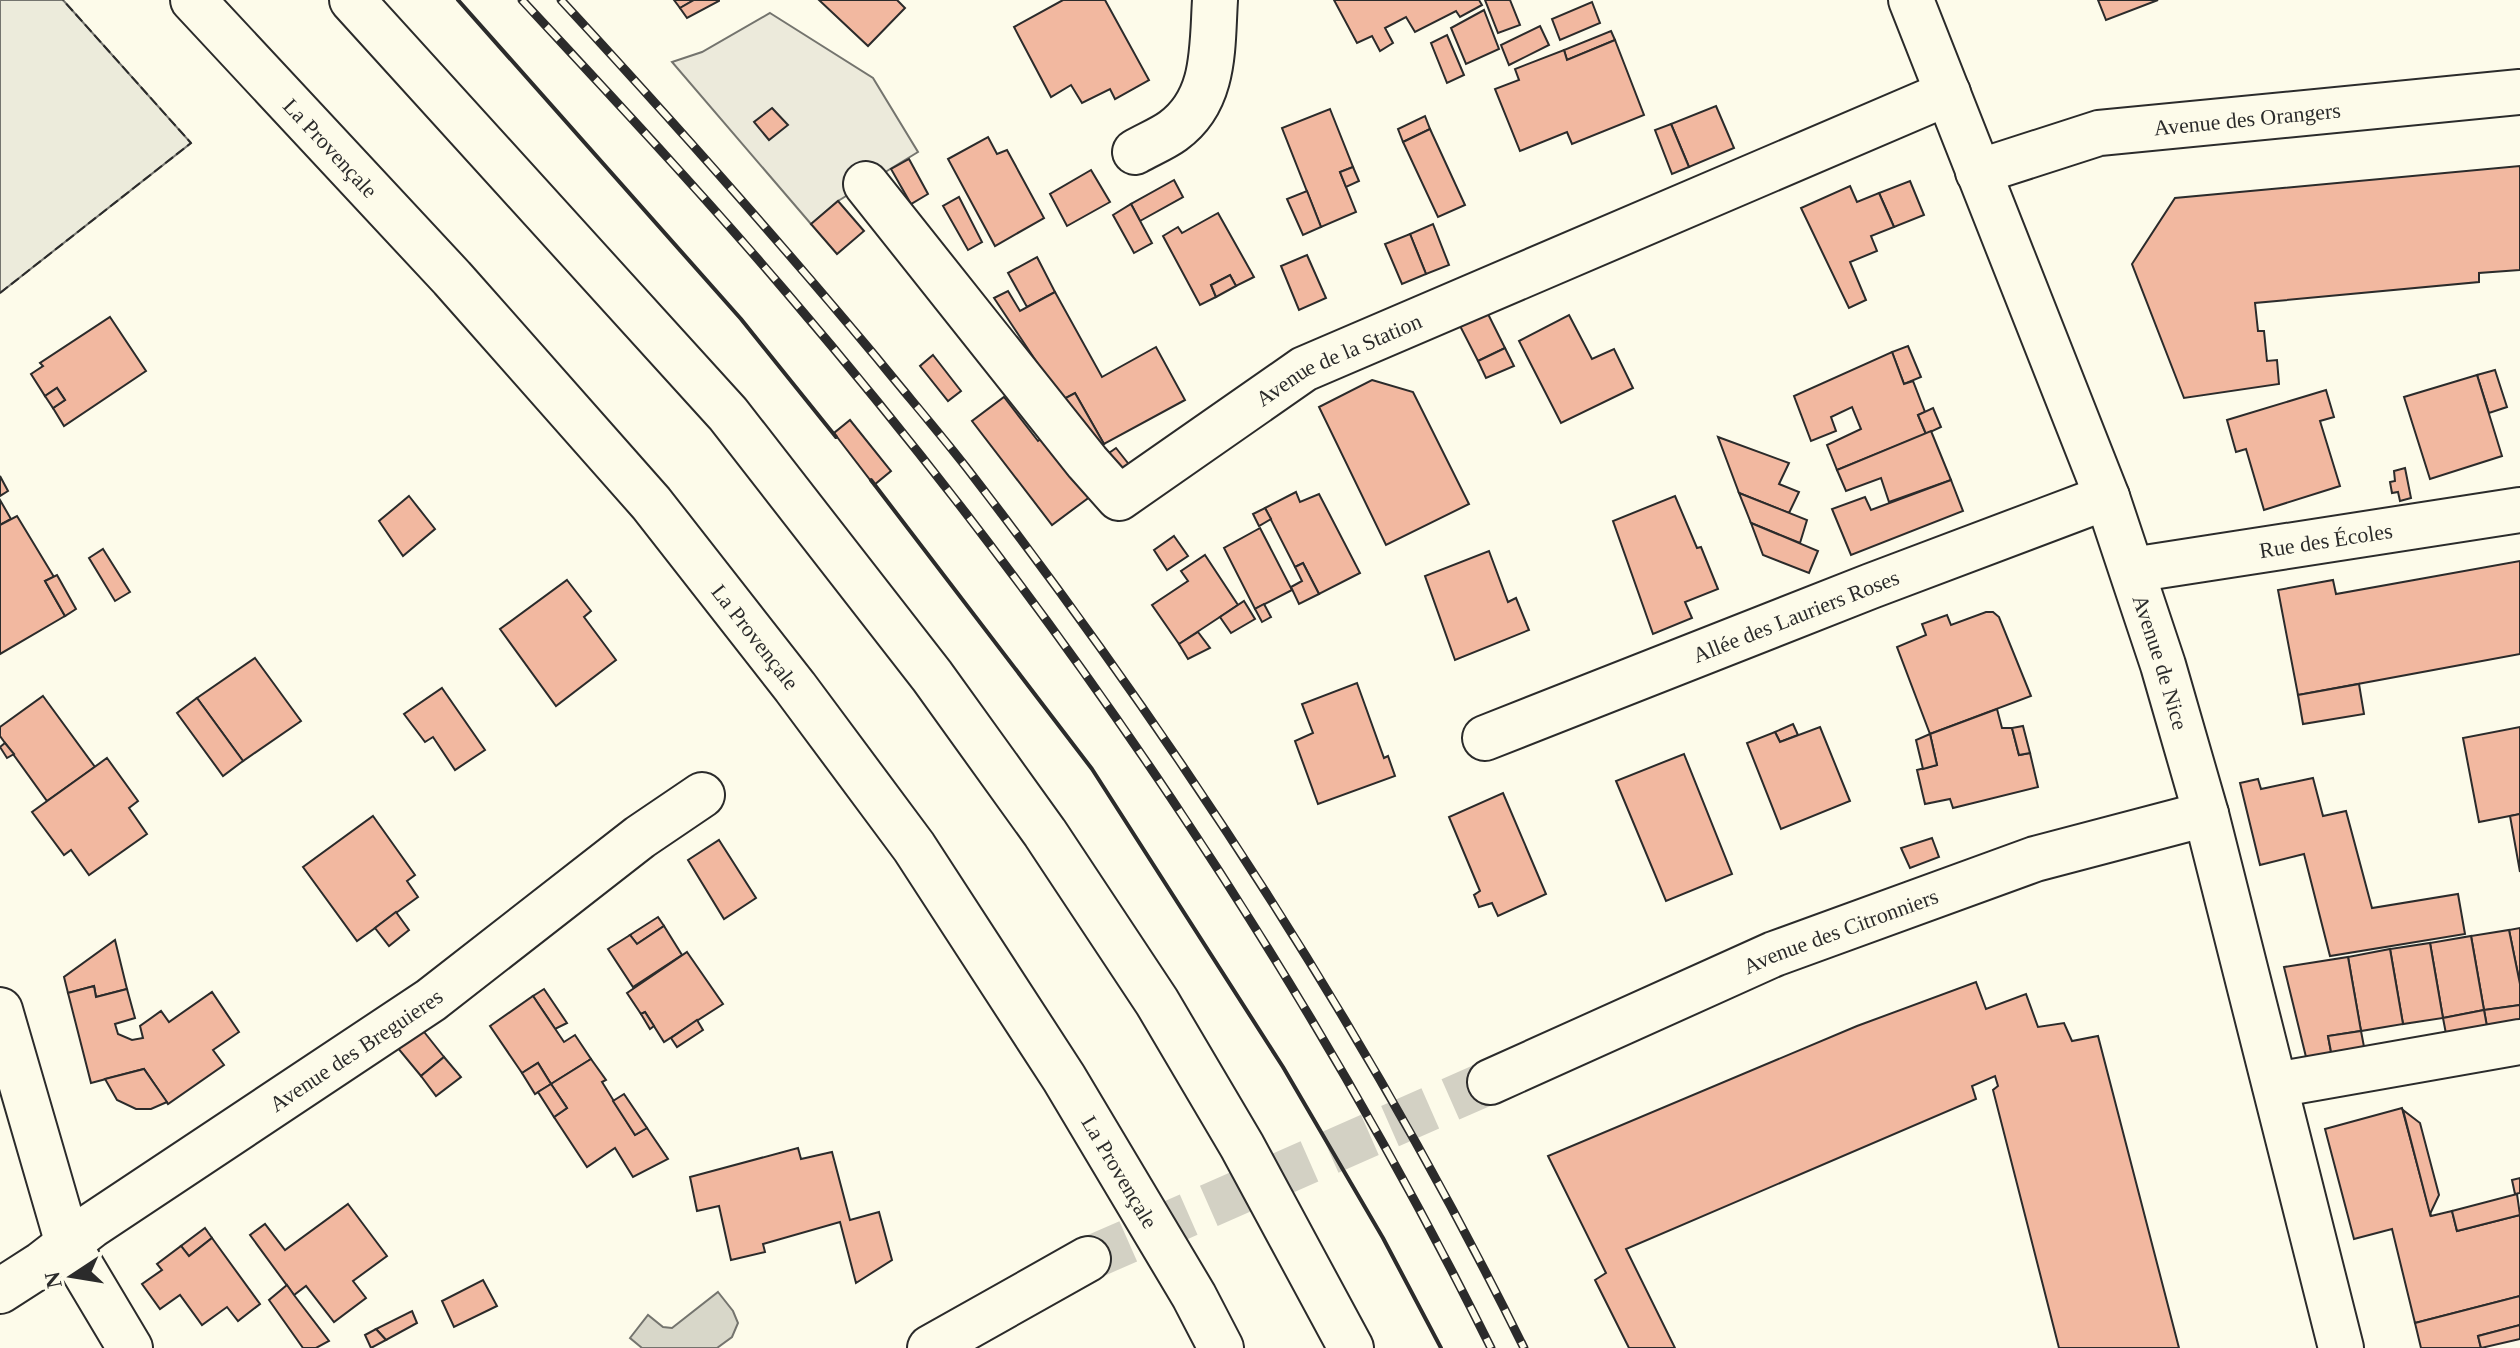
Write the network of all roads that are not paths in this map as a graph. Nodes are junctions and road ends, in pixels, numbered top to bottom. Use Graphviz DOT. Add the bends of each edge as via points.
graph roads {
  1 [pos="193,0"];
  2 [pos="352,0"];
  3 [pos="1215,0"];
  4 [pos="1911,0"];
  5 [pos="2520,92"];
  6 [pos="1948,93"];
  7 [pos="1135,152"];
  8 [pos="1978,172"];
  9 [pos="866,184"];
  10 [pos="2107,497"];
  11 [pos="2520,510"];
  12 [pos="2132,570"];
  13 [pos="1485,738"];
  14 [pos="702,795"];
  15 [pos="2206,814"];
  16 [pos="0,1010"];
  17 [pos="2520,1042"];
  18 [pos="1490,1082"];
  19 [pos="2275,1085"];
  20 [pos="68,1244"];
  21 [pos="1088,1259"];
  22 [pos="0,1291"];
  23 [pos="130,1348"];
  24 [pos="930,1348"];
  25 [pos="1221,1348"];
  26 [pos="1351,1348"];
  27 [pos="2341,1348"];
  1 -- 25 [label="main road, La Provençale" via="452,278 651,503 795,687 914,847 1064,1078"];
  2 -- 26 [label="main road" via="728,414 932,676 1157,1002"];
  3 -- 7 [label="main road" via="1210,76 1199,103 1175,130"];
  4 -- 6 [label="main road, Avenue de Nice"];
  5 -- 8 [label="main road, Avenue des Orangers" via="2099,133"];
  6 -- 8 [label="main road, Avenue de Nice"];
  6 -- 9 [label="main road, Avenue de la Station" via="1304,369 1119,498"];
  8 -- 10 [label="main road, Avenue de Nice"];
  10 -- 12 [label="main road, Avenue de Nice"];
  10 -- 13 [label="main road, Allée des Lauriers Roses"];
  11 -- 12 [label="main road, Rue des Écoles"];
  12 -- 15 [label="main road, Avenue de Nice"];
  14 -- 20 [label="main road, Avenue des Breguieres" via="431,1000"];
  15 -- 18 [label="main road, Avenue des Citronniers" via="2035,859 1774,954"];
  15 -- 19 [label="main road, Avenue de Nice"];
  16 -- 20 [label="main road"];
  17 -- 19 [label="main road"];
  19 -- 27 [label="main road, Avenue de Nice"];
  20 -- 22 [label="main road, Avenue des Breguieres"];
  20 -- 23 [label="main road"];
  21 -- 24 [label="main road"];
}
